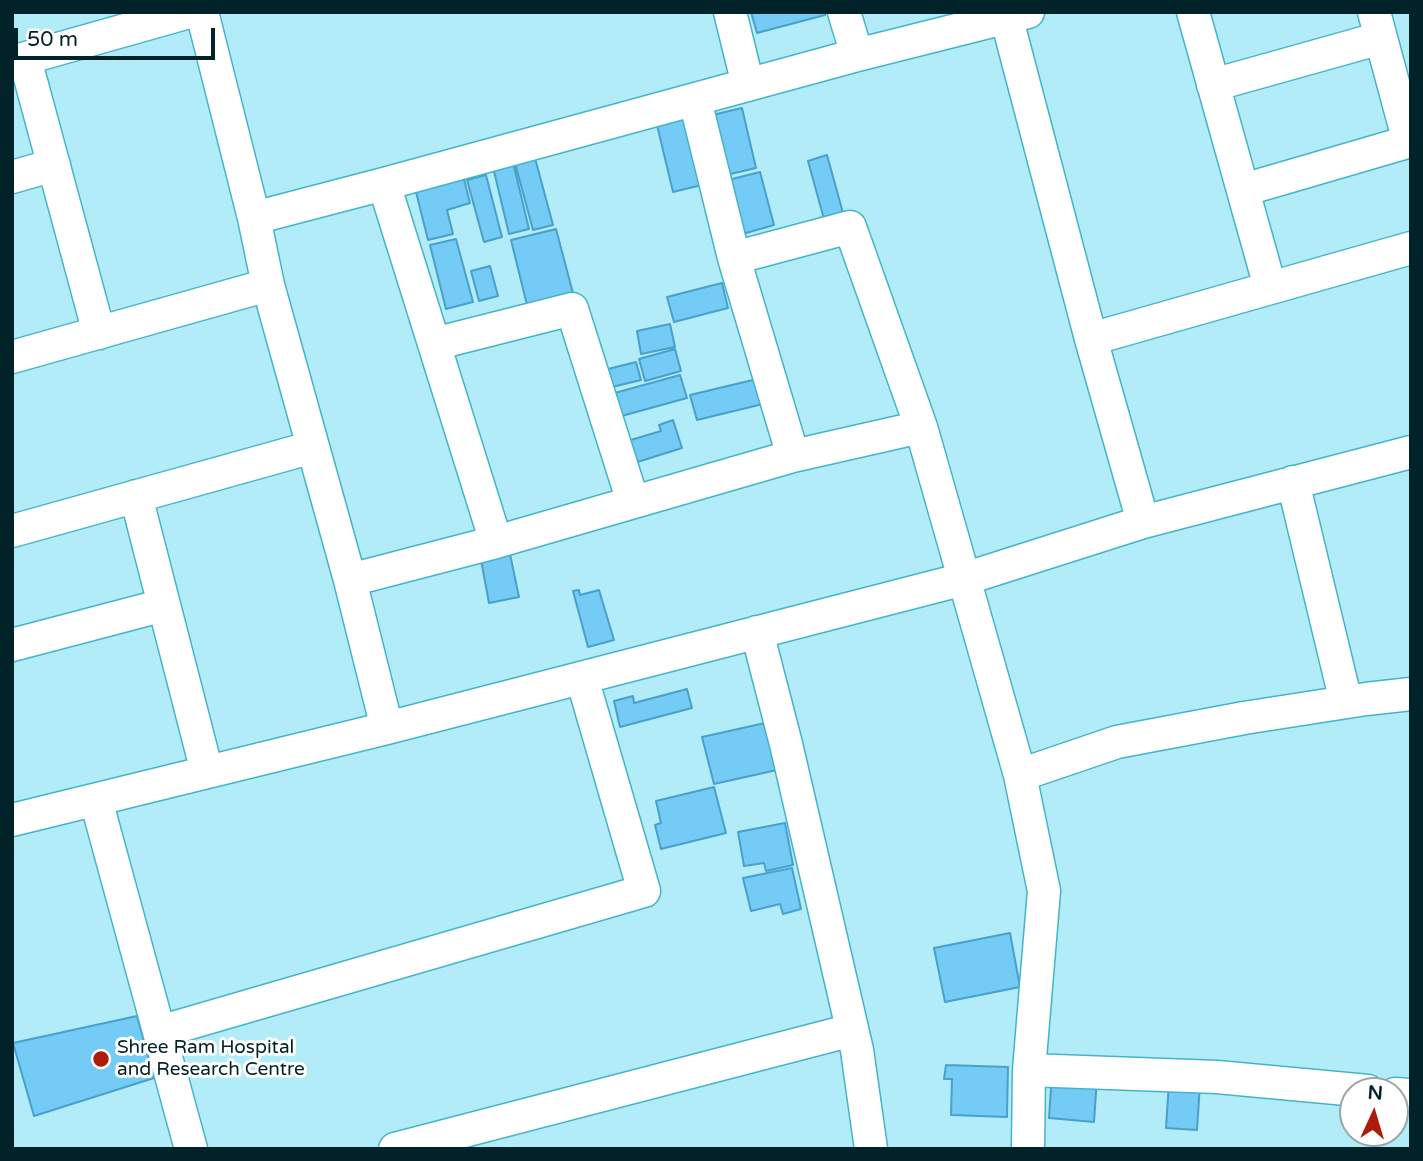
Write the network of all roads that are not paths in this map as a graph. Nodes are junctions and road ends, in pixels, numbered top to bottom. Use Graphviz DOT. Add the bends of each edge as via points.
graph roads {
  1 [pos="189,12"];
  2 [pos="202,12"];
  3 [pos="730,12"];
  4 [pos="844,12"];
  5 [pos="1193,12"];
  6 [pos="1013,14"];
  7 [pos="1378,25"];
  8 [pos="857,55"];
  9 [pos="19,60"];
  10 [pos="748,85"];
  11 [pos="1213,85"];
  12 [pos="695,100"];
  13 [pos="1410,142"];
  14 [pos="54,165"];
  15 [pos="12,177"];
  16 [pos="384,184"];
  17 [pos="1242,190"];
  18 [pos="254,218"];
  19 [pos="1411,248"];
  20 [pos="734,258"];
  21 [pos="268,285"];
  22 [pos="1270,287"];
  23 [pos="99,332"];
  24 [pos="1091,339"];
  25 [pos="434,344"];
  26 [pos="12,357"];
  27 [pos="920,428"];
  28 [pos="313,447"];
  29 [pos="1411,452"];
  30 [pos="793,456"];
  31 [pos="1293,482"];
  32 [pos="136,496"];
  33 [pos="633,502"];
  34 [pos="1143,522"];
  35 [pos="12,531"];
  36 [pos="496,542"];
  37 [pos="964,579"];
  38 [pos="350,580"];
  39 [pos="164,605"];
  40 [pos="757,632"];
  41 [pos="12,645"];
  42 [pos="582,678"];
  43 [pos="1411,694"];
  44 [pos="1346,702"];
  45 [pos="387,728"];
  46 [pos="207,772"];
  47 [pos="1020,775"];
  48 [pos="96,800"];
  49 [pos="12,820"];
  50 [pos="852,1030"];
  51 [pos="159,1032"];
  52 [pos="1029,1070"];
  53 [pos="1339,1088"];
  54 [pos="431,1144"];
  55 [pos="191,1149"];
  56 [pos="395,1149"];
  57 [pos="871,1149"];
  58 [pos="1028,1149"];
  1 -- 9 [label="street"];
  2 -- 18 [label="street"];
  3 -- 10 [label="street"];
  4 -- 8 [label="street"];
  5 -- 11 [label="street"];
  6 -- 8 [label="street"];
  6 -- 24 [label="street"];
  7 -- 11 [label="street"];
  7 -- 13 [label="street"];
  8 -- 10 [label="street"];
  9 -- 14 [label="street"];
  10 -- 12 [label="street"];
  11 -- 17 [label="street"];
  12 -- 16 [label="street"];
  12 -- 20 [label="street"];
  13 -- 17 [label="street"];
  14 -- 15 [label="street"];
  14 -- 23 [label="street"];
  16 -- 18 [label="street"];
  16 -- 25 [label="street"];
  17 -- 22 [label="street"];
  18 -- 21 [label="street"];
  19 -- 22 [label="street"];
  20 -- 27 [label="street" via="850,227"];
  20 -- 30 [label="street"];
  21 -- 23 [label="street"];
  21 -- 28 [label="street"];
  22 -- 24 [label="street"];
  23 -- 26 [label="street"];
  24 -- 34 [label="street"];
  25 -- 33 [label="street" via="572,309"];
  25 -- 36 [label="street"];
  27 -- 30 [label="street"];
  27 -- 37 [label="street"];
  28 -- 32 [label="street"];
  28 -- 38 [label="street"];
  29 -- 31 [label="street"];
  30 -- 33 [label="street"];
  31 -- 34 [label="street"];
  31 -- 44 [label="street"];
  32 -- 35 [label="street"];
  32 -- 39 [label="street"];
  33 -- 36 [label="street"];
  34 -- 37 [label="street"];
  36 -- 38 [label="street"];
  37 -- 40 [label="street"];
  37 -- 47 [label="street"];
  38 -- 45 [label="street"];
  39 -- 41 [label="street"];
  39 -- 46 [label="street"];
  40 -- 42 [label="street"];
  40 -- 50 [label="street"];
  42 -- 45 [label="street"];
  42 -- 51 [label="street" via="644,891"];
  43 -- 44 [label="street"];
  44 -- 47 [label="street" via="1117,742"];
  45 -- 46 [label="street"];
  46 -- 48 [label="street"];
  47 -- 52 [label="street" via="1044,891"];
  48 -- 49 [label="street"];
  48 -- 51 [label="street"];
  50 -- 54 [label="street"];
  50 -- 57 [label="street"];
  51 -- 55 [label="street"];
  52 -- 53 [label="street" via="1217,1077"];
  52 -- 58 [label="street"];
  54 -- 56 [label="street"];
}
